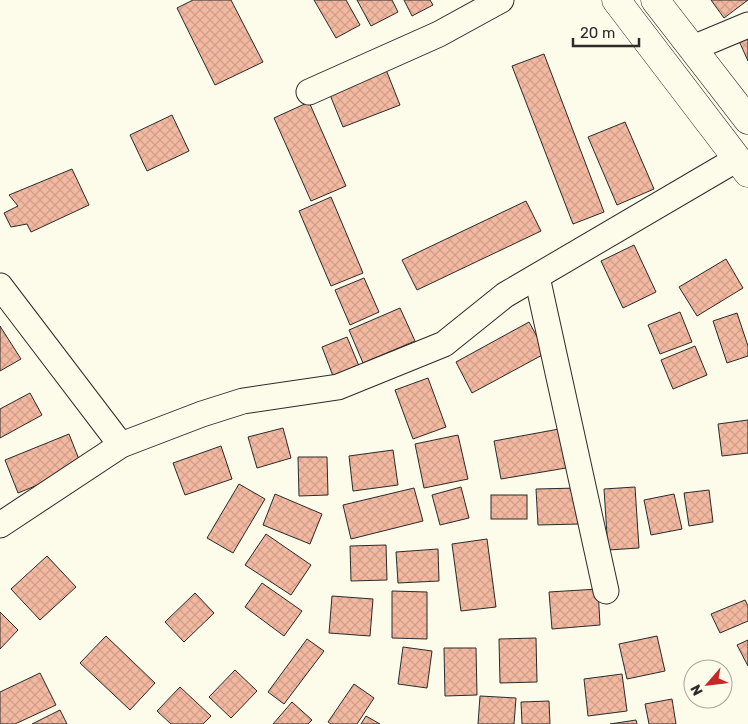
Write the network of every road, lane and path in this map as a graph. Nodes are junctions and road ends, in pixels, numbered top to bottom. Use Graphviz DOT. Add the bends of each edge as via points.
graph roads {
  1 [pos="501,0"];
  2 [pos="616,0"];
  3 [pos="655,0"];
  4 [pos="748,25"];
  5 [pos="693,48"];
  6 [pos="309,92"];
  7 [pos="748,120"];
  8 [pos="742,166"];
  9 [pos="537,277"];
  10 [pos="0,286"];
  11 [pos="121,445"];
  12 [pos="0,525"];
  13 [pos="606,591"];
  1 -- 6 [label="street" via="440,34"];
  2 -- 8 [label="highway"];
  3 -- 5 [label="highway"];
  4 -- 5 [label="street"];
  5 -- 7 [label="highway"];
  8 -- 9 [label="street"];
  9 -- 11 [label="street" via="505,295 444,344 338,387 243,401"];
  9 -- 13 [label="street"];
  10 -- 11 [label="street"];
  11 -- 12 [label="street"];
}
